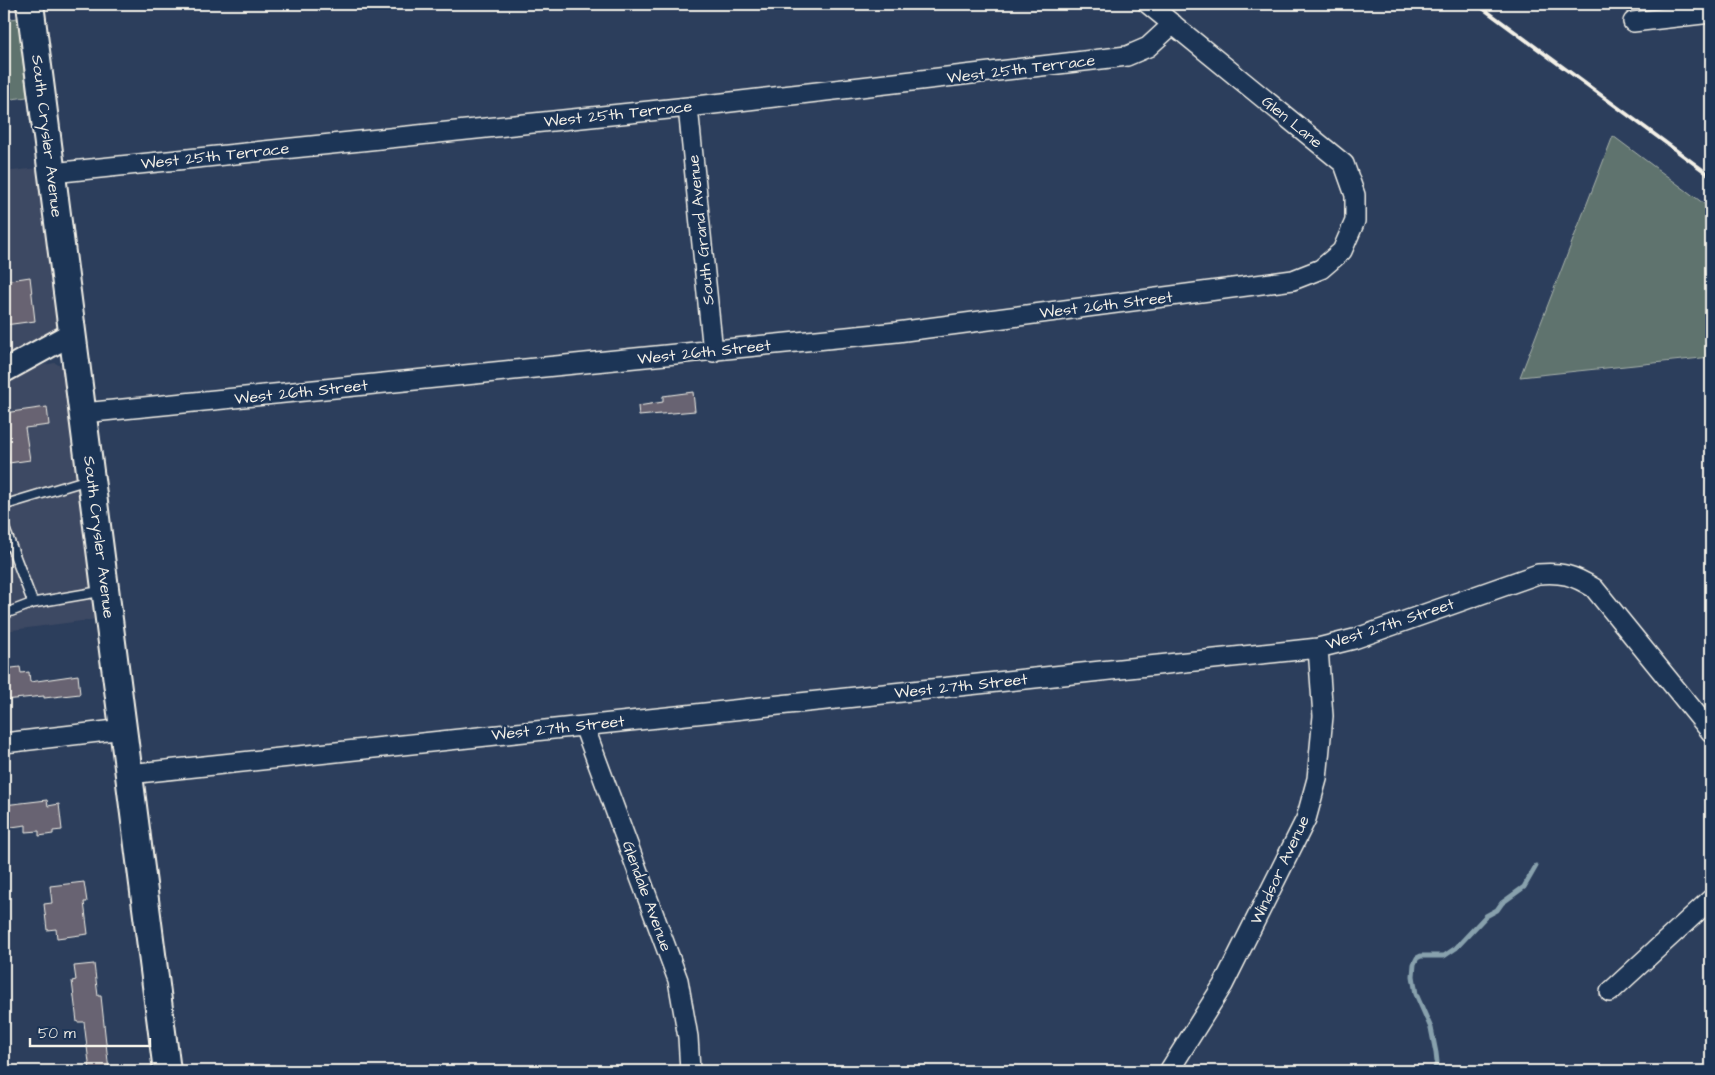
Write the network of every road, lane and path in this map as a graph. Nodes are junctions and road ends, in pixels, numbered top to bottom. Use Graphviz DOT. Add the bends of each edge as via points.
graph roads {
  1 [pos="30,4"];
  2 [pos="1148,4"];
  3 [pos="1711,13"];
  4 [pos="1633,22"];
  5 [pos="1173,24"];
  6 [pos="688,107"];
  7 [pos="52,173"];
  8 [pos="1321,269"];
  9 [pos="73,333"];
  10 [pos="713,352"];
  11 [pos="4,370"];
  12 [pos="83,413"];
  13 [pos="91,479"];
  14 [pos="4,505"];
  15 [pos="4,527"];
  16 [pos="106,590"];
  17 [pos="33,603"];
  18 [pos="4,614"];
  19 [pos="1318,648"];
  20 [pos="584,726"];
  21 [pos="124,730"];
  22 [pos="1711,732"];
  23 [pos="4,744"];
  24 [pos="129,774"];
  25 [pos="1711,899"];
  26 [pos="1610,992"];
  27 [pos="167,1071"];
  28 [pos="690,1071"];
  29 [pos="1169,1071"];
  1 -- 7 [label="main road, South Crysler Avenue"];
  2 -- 5 [label="street, Glen Lane"];
  3 -- 4 [label="street"];
  5 -- 6 [label="street, West 25th Terrace" via="1148,46 1127,56"];
  5 -- 8 [label="street, Glen Lane" via="1344,164 1356,194 1355,221 1342,251"];
  6 -- 7 [label="street, West 25th Terrace"];
  6 -- 10 [label="street, South Grand Avenue"];
  7 -- 9 [label="main road, South Crysler Avenue"];
  8 -- 10 [label="street, West 26th Street" via="1293,280 897,332"];
  9 -- 11 [label="street"];
  9 -- 12 [label="main road, South Crysler Avenue"];
  10 -- 12 [label="street, West 26th Street"];
  12 -- 13 [label="main road, South Crysler Avenue"];
  13 -- 14 [label="lane"];
  13 -- 16 [label="main road, South Crysler Avenue"];
  15 -- 17 [label="lane"];
  16 -- 17 [label="lane"];
  16 -- 21 [label="main road, South Crysler Avenue"];
  17 -- 18 [label="lane"];
  19 -- 20 [label="street, West 27th Street"];
  19 -- 22 [label="street, West 27th Street" via="1354,639 1538,574 1557,573 1577,578 1594,588"];
  19 -- 29 [label="street, Windsor Avenue" via="1323,716 1317,779 1306,819 1223,985"];
  20 -- 24 [label="street, West 27th Street"];
  20 -- 28 [label="street, Glendale Avenue" via="678,980"];
  21 -- 23 [label="street"];
  21 -- 24 [label="main road, South Crysler Avenue"];
  24 -- 27 [label="main road, South Crysler Avenue"];
  25 -- 26 [label="street"];
}
